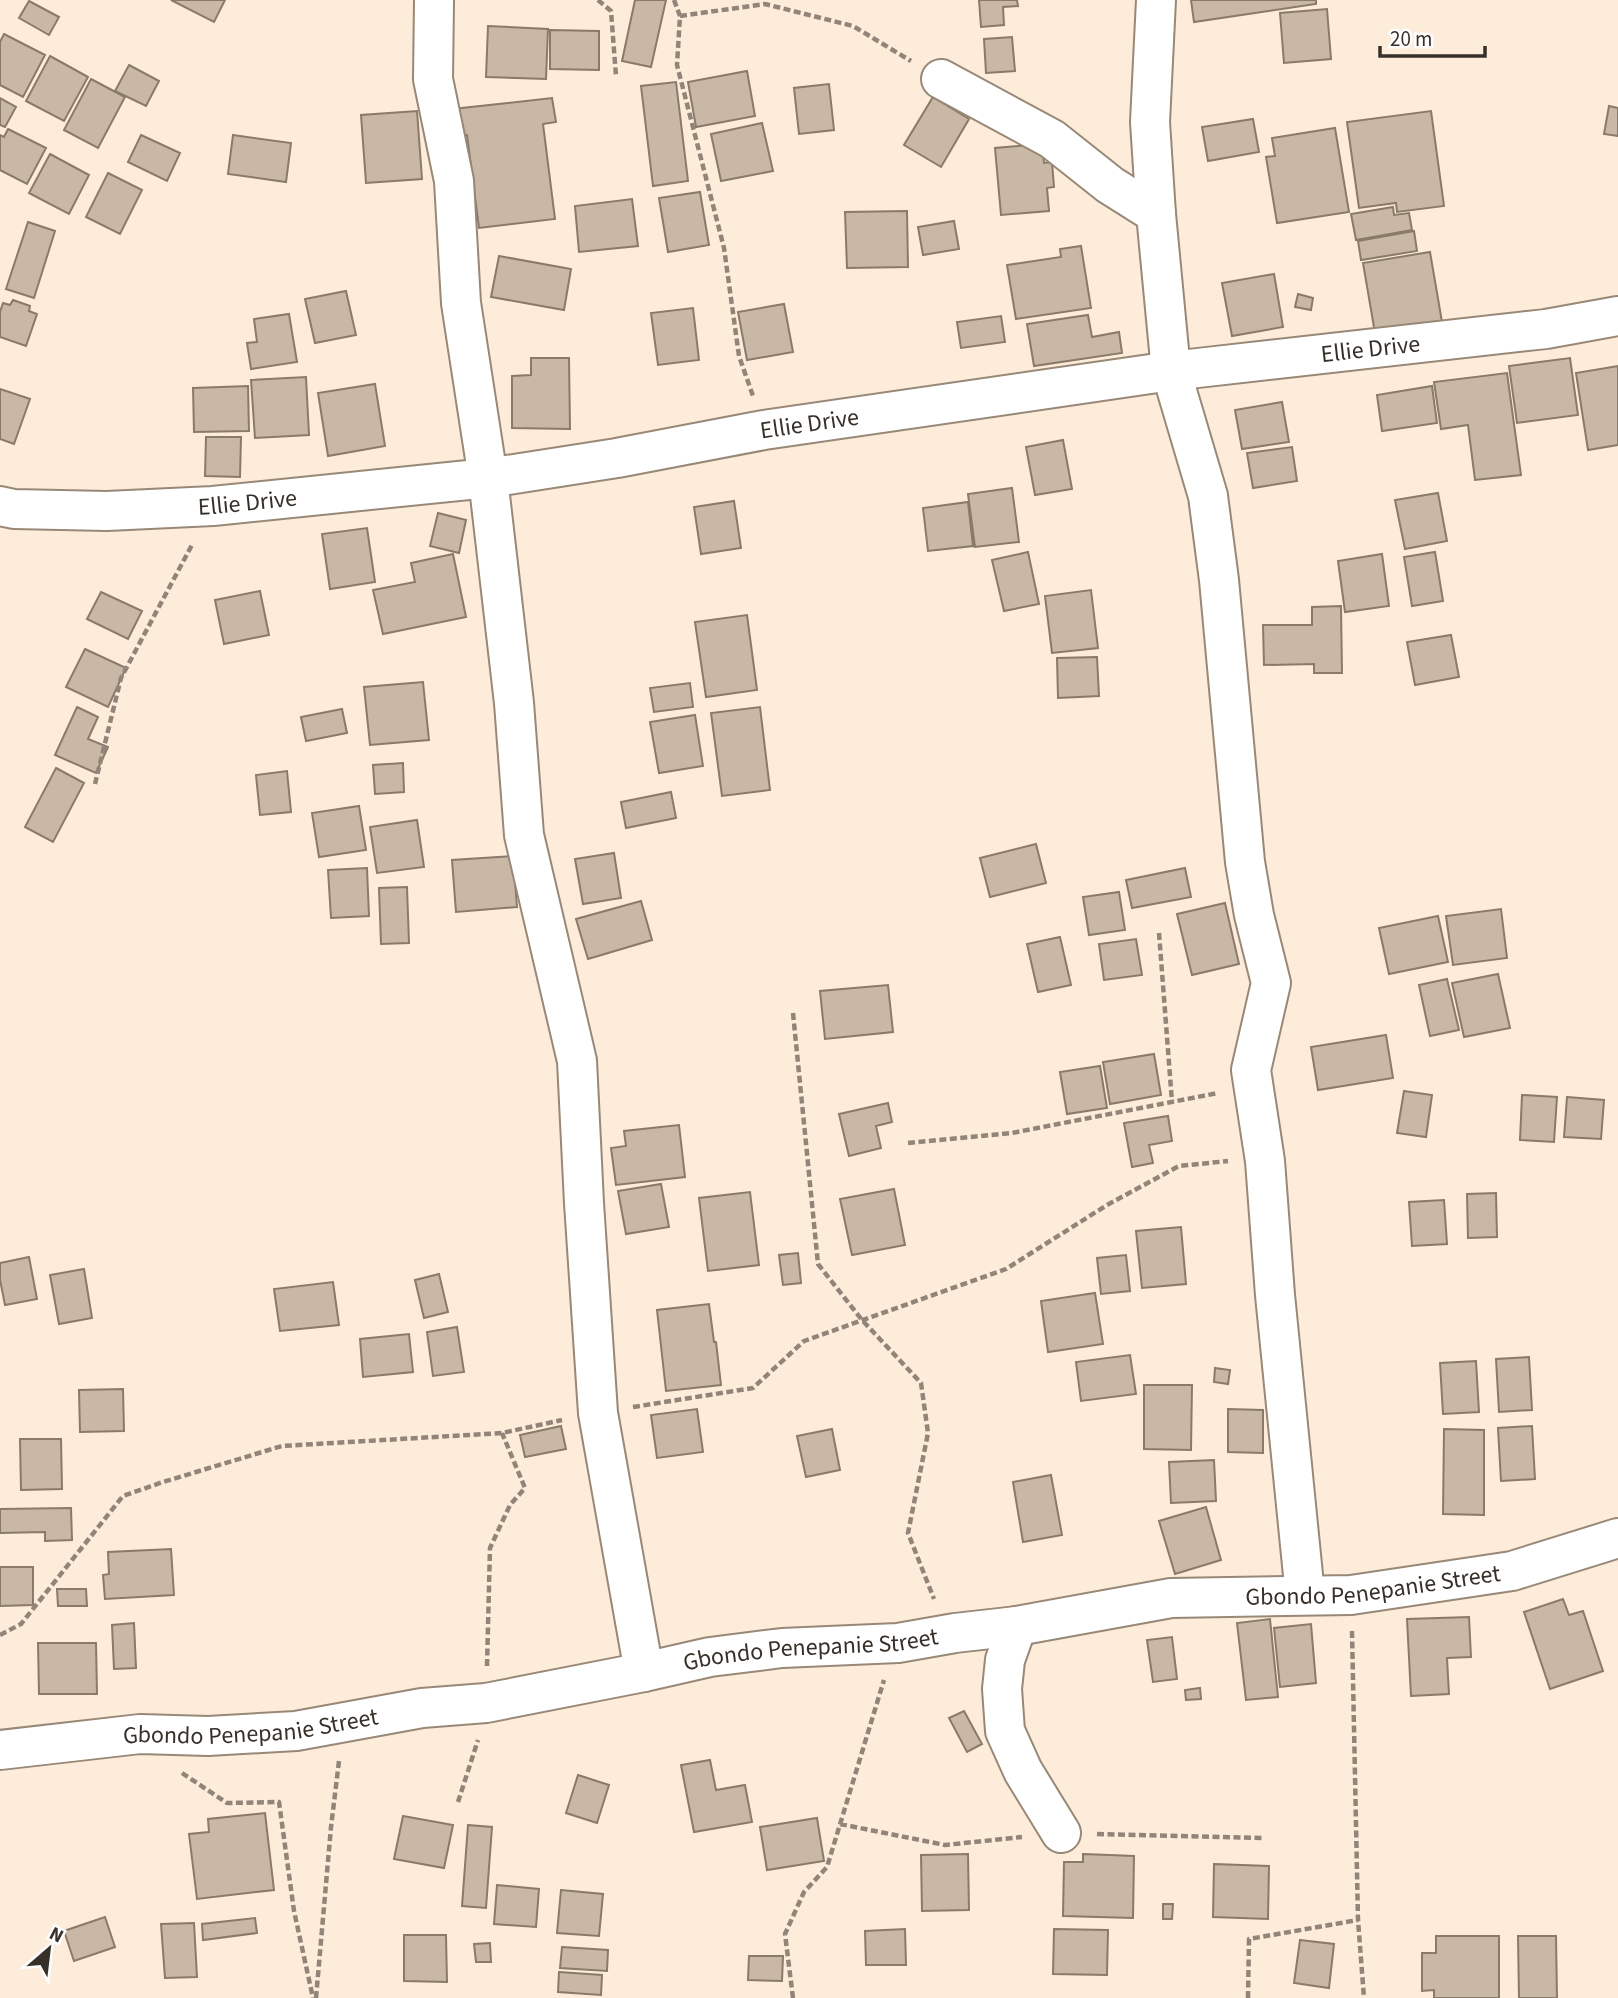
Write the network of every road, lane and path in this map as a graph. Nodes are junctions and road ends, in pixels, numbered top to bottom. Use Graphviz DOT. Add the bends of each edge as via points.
graph roads {
  1 [pos="435,0"];
  2 [pos="597,0"];
  3 [pos="674,0"];
  4 [pos="1156,0"];
  5 [pos="680,16"];
  6 [pos="616,76"];
  7 [pos="941,79"];
  8 [pos="1156,214"];
  9 [pos="1618,316"];
  10 [pos="1171,371"];
  11 [pos="764,430"];
  12 [pos="488,478"];
  13 [pos="0,506"];
  14 [pos="214,506"];
  15 [pos="95,784"];
  16 [pos="1159,933"];
  17 [pos="793,1013"];
  18 [pos="1251,1070"];
  19 [pos="1172,1102"];
  20 [pos="908,1143"];
  21 [pos="502,1433"];
  22 [pos="1618,1538"];
  23 [pos="1305,1595"];
  24 [pos="1351,1595"];
  25 [pos="1017,1626"];
  26 [pos="955,1633"];
  27 [pos="898,1643"];
  28 [pos="644,1672"];
  29 [pos="486,1703"];
  30 [pos="344,1722"];
  31 [pos="140,1734"];
  32 [pos="0,1750"];
  33 [pos="458,1802"];
  34 [pos="840,1824"];
  35 [pos="1061,1833"];
  36 [pos="1264,1838"];
  37 [pos="1358,1920"];
  38 [pos="315,1998"];
  39 [pos="793,1998"];
  40 [pos="1248,1998"];
  41 [pos="1364,1998"];
  1 -- 12 [label="street" via="433,79 454,181 461,303"];
  2 -- 6 [label="path" via="611,11"];
  3 -- 5 [label="path"];
  4 -- 8 [label="street" via="1150,122"];
  5 -- 7 [label="path" via="765,4 853,26"];
  5 -- 11 [label="path" via="677,65 724,248 739,356"];
  7 -- 8 [label="street" via="1052,139"];
  8 -- 10 [label="street"];
  9 -- 10 [label="street, Ellie Drive" via="1546,329"];
  10 -- 11 [label="street, Ellie Drive"];
  10 -- 18 [label="street" via="1208,496 1245,862 1272,983"];
  11 -- 12 [label="street, Ellie Drive"];
  12 -- 14 [label="street, Ellie Drive"];
  12 -- 28 [label="street" via="524,835 577,1061 598,1413"];
  13 -- 14 [label="street, Ellie Drive" via="107,511"];
  14 -- 15 [label="path" via="121,678"];
  16 -- 19 [label="path"];
  17 -- 26 [label="path" via="818,1264 921,1383 928,1433 908,1533 931,1595"];
  18 -- 19 [label="path" via="1224,1092"];
  18 -- 23 [label="street" via="1265,1161"];
  19 -- 20 [label="path" via="1012,1133"];
  21 -- 29 [label="path" via="525,1488 510,1505 490,1548"];
  22 -- 24 [label="street, Gbondo Penepanie Street" via="1512,1571"];
  23 -- 24 [label="street, Gbondo Penepanie Street"];
  23 -- 25 [label="street, Gbondo Penepanie Street" via="1171,1598"];
  24 -- 37 [label="path"];
  25 -- 26 [label="street, Gbondo Penepanie Street"];
  25 -- 35 [label="street" via="1005,1660 1004,1731"];
  26 -- 27 [label="street, Gbondo Penepanie Street"];
  27 -- 28 [label="street, Gbondo Penepanie Street" via="782,1648"];
  27 -- 34 [label="path"];
  28 -- 29 [label="street, Gbondo Penepanie Street"];
  29 -- 30 [label="street, Gbondo Penepanie Street" via="422,1708"];
  29 -- 33 [label="path"];
  30 -- 31 [label="street, Gbondo Penepanie Street" via="296,1731"];
  30 -- 38 [label="path"];
  31 -- 32 [label="street, Gbondo Penepanie Street"];
  31 -- 38 [label="path" via="144,1749 227,1802 279,1802 294,1911"];
  34 -- 35 [label="path" via="945,1845"];
  34 -- 39 [label="path" via="827,1867 804,1892 785,1934"];
  35 -- 36 [label="path"];
  37 -- 40 [label="path" via="1249,1940"];
  37 -- 41 [label="path"];
}
